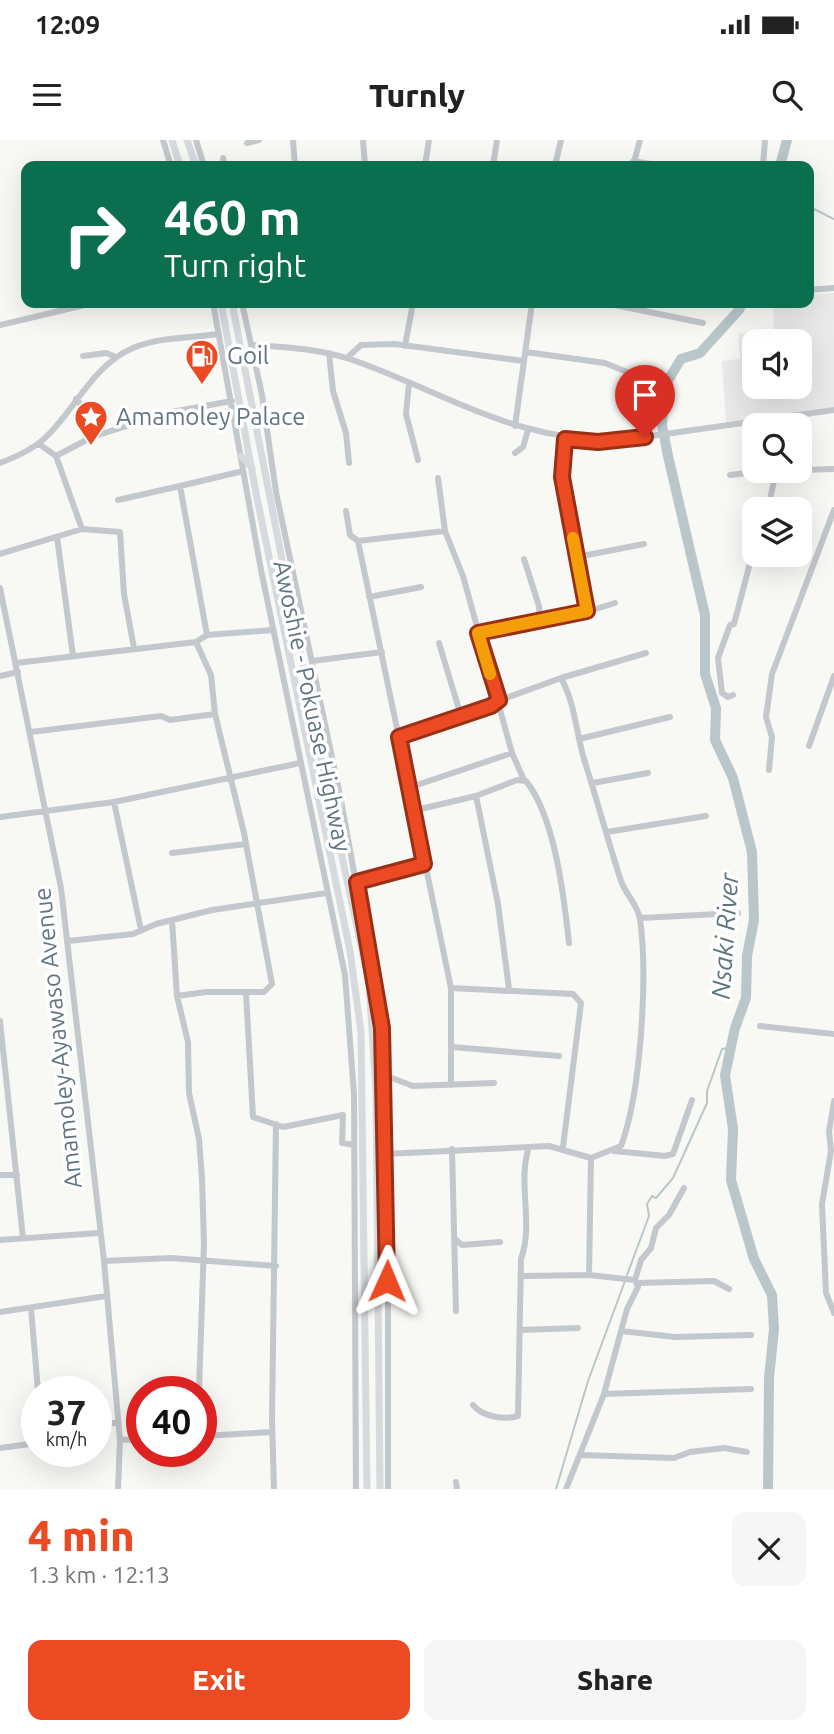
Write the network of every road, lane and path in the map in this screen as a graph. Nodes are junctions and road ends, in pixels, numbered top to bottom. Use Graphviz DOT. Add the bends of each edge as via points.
graph roads {
  1 [pos="163,140"];
  2 [pos="172,140"];
  3 [pos="187,140"];
  4 [pos="196,140"];
  5 [pos="259,140"];
  6 [pos="293,140"];
  7 [pos="363,140"];
  8 [pos="429,140"];
  9 [pos="497,140"];
  10 [pos="561,140"];
  11 [pos="640,140"];
  12 [pos="765,140"];
  13 [pos="247,143"];
  14 [pos="169,161"];
  15 [pos="178,161"];
  16 [pos="193,161"];
  17 [pos="202,161"];
  18 [pos="295,161"];
  19 [pos="365,161"];
  20 [pos="426,161"];
  21 [pos="494,161"];
  22 [pos="556,161"];
  23 [pos="634,161"];
  24 [pos="763,161"];
  25 [pos="834,288"];
  26 [pos="814,290"];
  27 [pos="72,308"];
  28 [pos="214,308"];
  29 [pos="222,308"];
  30 [pos="233,308"];
  31 [pos="243,308"];
  32 [pos="411,308"];
  33 [pos="531,308"];
  34 [pos="630,308"];
  35 [pos="703,323"];
  36 [pos="0,325"];
  37 [pos="219,334"];
  38 [pos="251,345"];
  39 [pos="405,346"];
  40 [pos="526,352"];
  41 [pos="329,353"];
  42 [pos="83,356"];
  43 [pos="117,357"];
  44 [pos="347,358"];
  45 [pos="524,361"];
  46 [pos="627,372"];
  47 [pos="409,383"];
  48 [pos="76,399"];
  49 [pos="232,401"];
  50 [pos="834,410"];
  51 [pos="515,426"];
  52 [pos="528,430"];
  53 [pos="92,437"];
  54 [pos="565,439"];
  55 [pos="39,444"];
  56 [pos="515,453"];
  57 [pos="56,456"];
  58 [pos="241,456"];
  59 [pos="418,460"];
  60 [pos="0,463"];
  61 [pos="349,463"];
  62 [pos="252,468"];
  63 [pos="834,469"];
  64 [pos="812,470"];
  65 [pos="243,471"];
  66 [pos="742,474"];
  67 [pos="730,475"];
  68 [pos="439,478"];
  69 [pos="180,486"];
  70 [pos="118,500"];
  71 [pos="834,510"];
  72 [pos="346,511"];
  73 [pos="82,529"];
  74 [pos="445,531"];
  75 [pos="57,537"];
  76 [pos="358,541"];
  77 [pos="644,544"];
  78 [pos="0,554"];
  79 [pos="577,557"];
  80 [pos="524,559"];
  81 [pos="749,567"];
  82 [pos="421,587"];
  83 [pos="0,591"];
  84 [pos="369,597"];
  85 [pos="615,603"];
  86 [pos="587,611"];
  87 [pos="540,621"];
  88 [pos="272,630"];
  89 [pos="478,633"];
  90 [pos="207,635"];
  91 [pos="196,642"];
  92 [pos="439,643"];
  93 [pos="134,648"];
  94 [pos="382,652"];
  95 [pos="646,653"];
  96 [pos="73,656"];
  97 [pos="312,661"];
  98 [pos="16,663"];
  99 [pos="18,672"];
  100 [pos="0,676"];
  101 [pos="834,676"];
  102 [pos="561,678"];
  103 [pos="733,695"];
  104 [pos="499,700"];
  105 [pos="824,706"];
  106 [pos="834,709"];
  107 [pos="215,714"];
  108 [pos="461,716"];
  109 [pos="670,717"];
  110 [pos="31,732"];
  111 [pos="399,737"];
  112 [pos="579,739"];
  113 [pos="809,746"];
  114 [pos="512,753"];
  115 [pos="300,763"];
  116 [pos="769,770"];
  117 [pos="648,773"];
  118 [pos="229,778"];
  119 [pos="524,780"];
  120 [pos="593,783"];
  121 [pos="408,788"];
  122 [pos="476,796"];
  123 [pos="341,800"];
  124 [pos="114,802"];
  125 [pos="412,811"];
  126 [pos="48,812"];
  127 [pos="705,816"];
  128 [pos="0,817"];
  129 [pos="336,823"];
  130 [pos="607,832"];
  131 [pos="246,844"];
  132 [pos="172,853"];
  133 [pos="424,864"];
  134 [pos="357,882"];
  135 [pos="327,893"];
  136 [pos="256,902"];
  137 [pos="738,913"];
  138 [pos="640,918"];
  139 [pos="172,920"];
  140 [pos="141,930"];
  141 [pos="68,942"];
  142 [pos="569,943"];
  143 [pos="451,988"];
  144 [pos="509,989"];
  145 [pos="246,993"];
  146 [pos="177,996"];
  147 [pos="0,1021"];
  148 [pos="760,1026"];
  149 [pos="834,1034"];
  150 [pos="452,1047"];
  151 [pos="559,1056"];
  152 [pos="384,1075"];
  153 [pos="494,1083"];
  154 [pos="452,1085"];
  155 [pos="692,1100"];
  156 [pos="834,1101"];
  157 [pos="0,1110"];
  158 [pos="10,1111"];
  159 [pos="364,1117"];
  160 [pos="376,1122"];
  161 [pos="276,1124"];
  162 [pos="354,1145"];
  163 [pos="529,1147"];
  164 [pos="563,1147"];
  165 [pos="452,1149"];
  166 [pos="611,1151"];
  167 [pos="833,1151"];
  168 [pos="385,1154"];
  169 [pos="591,1158"];
  170 [pos="0,1175"];
  171 [pos="17,1175"];
  172 [pos="684,1188"];
  173 [pos="99,1233"];
  174 [pos="23,1238"];
  175 [pos="455,1239"];
  176 [pos="0,1240"];
  177 [pos="500,1242"];
  178 [pos="203,1260"];
  179 [pos="104,1261"];
  180 [pos="276,1266"];
  181 [pos="589,1275"];
  182 [pos="523,1276"];
  183 [pos="636,1281"];
  184 [pos="729,1289"];
  185 [pos="106,1296"];
  186 [pos="31,1308"];
  187 [pos="456,1311"];
  188 [pos="0,1312"];
  189 [pos="834,1313"];
  190 [pos="578,1328"];
  191 [pos="520,1330"];
  192 [pos="622,1331"];
  193 [pos="751,1335"];
  194 [pos="37,1376"];
  195 [pos="199,1376"];
  196 [pos="751,1389"];
  197 [pos="604,1394"];
  198 [pos="473,1405"];
  199 [pos="112,1423"];
  200 [pos="118,1423"];
  201 [pos="272,1432"];
  202 [pos="367,1432"];
  203 [pos="380,1434"];
  204 [pos="217,1435"];
  205 [pos="120,1440"];
  206 [pos="126,1440"];
  207 [pos="21,1445"];
  208 [pos="0,1448"];
  209 [pos="747,1452"];
  210 [pos="580,1455"];
  211 [pos="118,1489"];
  212 [pos="274,1489"];
  213 [pos="356,1489"];
  214 [pos="367,1489"];
  215 [pos="380,1489"];
  216 [pos="388,1489"];
  217 [pos="566,1489"];
  1 -- 14 [label="street"];
  2 -- 15 [label="main road"];
  3 -- 16 [label="main road"];
  4 -- 17 [label="street"];
  5 -- 13 [label="street"];
  6 -- 18 [label="street"];
  7 -- 19 [label="street"];
  8 -- 20 [label="street"];
  9 -- 21 [label="street"];
  10 -- 22 [label="street"];
  11 -- 23 [label="street"];
  12 -- 24 [label="street"];
  25 -- 26 [label="street"];
  27 -- 36 [label="street"];
  28 -- 37 [label="street"];
  29 -- 62 [label="main road, Awoshie - Pokuase Highway"];
  30 -- 129 [label="main road, Awoshie - Pokuase Highway"];
  31 -- 38 [label="street"];
  32 -- 39 [label="street"];
  33 -- 40 [label="street"];
  34 -- 35 [label="street"];
  37 -- 43 [label="street" via="146,344"];
  37 -- 49 [label="street"];
  38 -- 41 [label="street"];
  38 -- 97 [label="street"];
  39 -- 44 [label="street" via="361,345"];
  39 -- 45 [label="street"];
  40 -- 45 [label="street"];
  40 -- 46 [label="street" via="605,363"];
  41 -- 44 [label="street"];
  41 -- 61 [label="street"];
  42 -- 43 [label="street" via="106,353"];
  43 -- 48 [label="street"];
  44 -- 47 [label="street"];
  45 -- 51 [label="street"];
  47 -- 51 [label="street"];
  47 -- 59 [label="street" via="407,414"];
  48 -- 53 [label="street" via="92,420"];
  48 -- 55 [label="street"];
  49 -- 53 [label="street" via="171,411"];
  49 -- 58 [label="street"];
  50 -- 54 [label="street" via="598,442"];
  51 -- 52 [label="street"];
  52 -- 54 [label="street"];
  52 -- 56 [label="street" via="523,447"];
  53 -- 57 [label="street"];
  54 -- 79 [label="street" via="562,477"];
  55 -- 57 [label="street"];
  55 -- 60 [label="street"];
  57 -- 73 [label="street"];
  58 -- 62 [label="main road"];
  58 -- 65 [label="street"];
  62 -- 159 [label="main road, Awoshie - Pokuase Highway" via="350,951 361,1032"];
  63 -- 64 [label="street"];
  65 -- 69 [label="street"];
  65 -- 88 [label="street"];
  66 -- 67 [label="street"];
  68 -- 74 [label="street"];
  69 -- 70 [label="street"];
  69 -- 90 [label="street"];
  71 -- 116 [label="street" via="772,674 766,717 772,737"];
  72 -- 76 [label="street" via="351,535"];
  73 -- 75 [label="street"];
  73 -- 93 [label="street" via="121,534 124,594"];
  74 -- 76 [label="street"];
  74 -- 89 [label="street" via="464,576"];
  75 -- 78 [label="street"];
  75 -- 96 [label="street"];
  76 -- 84 [label="street"];
  77 -- 79 [label="street"];
  79 -- 86 [label="street"];
  80 -- 87 [label="street"];
  81 -- 103 [label="street" via="739,610 718,658 722,692"];
  82 -- 84 [label="street"];
  83 -- 98 [label="street, Amamoley-Ayawaso Avenue"];
  84 -- 94 [label="street"];
  85 -- 86 [label="street"];
  86 -- 87 [label="street"];
  87 -- 89 [label="street"];
  88 -- 90 [label="street"];
  88 -- 115 [label="street"];
  89 -- 104 [label="street"];
  90 -- 91 [label="street"];
  91 -- 93 [label="street"];
  91 -- 107 [label="street" via="211,675"];
  92 -- 108 [label="street"];
  93 -- 96 [label="street"];
  94 -- 97 [label="street"];
  94 -- 111 [label="street"];
  95 -- 102 [label="street"];
  96 -- 98 [label="street"];
  97 -- 123 [label="street"];
  98 -- 99 [label="street, Amamoley-Ayawaso Avenue"];
  99 -- 100 [label="street"];
  99 -- 110 [label="street, Amamoley-Ayawaso Avenue"];
  101 -- 105 [label="street"];
  102 -- 104 [label="street"];
  102 -- 112 [label="street"];
  104 -- 108 [label="street"];
  104 -- 114 [label="street"];
  105 -- 106 [label="street"];
  105 -- 113 [label="street"];
  107 -- 110 [label="street"];
  107 -- 118 [label="street"];
  108 -- 111 [label="street"];
  109 -- 112 [label="street"];
  110 -- 126 [label="street, Amamoley-Ayawaso Avenue"];
  111 -- 121 [label="street"];
  112 -- 120 [label="street"];
  114 -- 119 [label="street"];
  114 -- 121 [label="street"];
  115 -- 118 [label="street"];
  115 -- 135 [label="street"];
  117 -- 120 [label="street"];
  118 -- 124 [label="street"];
  118 -- 131 [label="street"];
  119 -- 122 [label="street"];
  119 -- 142 [label="street" via="558,859"];
  120 -- 130 [label="street"];
  121 -- 125 [label="street"];
  122 -- 125 [label="street"];
  122 -- 144 [label="street"];
  123 -- 129 [label="main road"];
  123 -- 134 [label="street"];
  124 -- 126 [label="street"];
  124 -- 140 [label="street"];
  125 -- 133 [label="street"];
  126 -- 128 [label="street"];
  126 -- 141 [label="street, Amamoley-Ayawaso Avenue"];
  127 -- 130 [label="street"];
  129 -- 160 [label="main road, Awoshie - Pokuase Highway" via="369,983"];
  130 -- 138 [label="street" via="622,885"];
  131 -- 132 [label="street"];
  131 -- 136 [label="street"];
  133 -- 134 [label="street"];
  133 -- 143 [label="street"];
  134 -- 152 [label="street" via="375,979"];
  135 -- 136 [label="street"];
  135 -- 162 [label="street" via="345,975"];
  136 -- 139 [label="street"];
  136 -- 145 [label="street" via="272,984 264,992"];
  137 -- 138 [label="street"];
  138 -- 166 [label="street" via="642,1002 634,1094 621,1146"];
  139 -- 140 [label="street"];
  139 -- 146 [label="street"];
  140 -- 141 [label="street"];
  141 -- 173 [label="street, Amamoley-Ayawaso Avenue"];
  143 -- 144 [label="street"];
  143 -- 150 [label="street"];
  144 -- 164 [label="street" via="573,994 581,1003"];
  145 -- 146 [label="street"];
  145 -- 161 [label="street" via="253,1117"];
  146 -- 178 [label="street" via="188,1042 189,1093 199,1139"];
  147 -- 158 [label="street"];
  148 -- 149 [label="street"];
  150 -- 151 [label="street"];
  150 -- 154 [label="street"];
  152 -- 154 [label="street" via="413,1086"];
  152 -- 168 [label="street"];
  153 -- 154 [label="street"];
  155 -- 166 [label="street" via="673,1154"];
  156 -- 167 [label="street" via="829,1132"];
  157 -- 158 [label="street"];
  158 -- 171 [label="street"];
  159 -- 160 [label="main road"];
  159 -- 202 [label="main road, Awoshie - Pokuase Highway"];
  160 -- 203 [label="main road, Awoshie - Pokuase Highway"];
  161 -- 162 [label="street" via="283,1127 343,1115 342,1143"];
  161 -- 180 [label="street"];
  162 -- 213 [label="street"];
  163 -- 164 [label="street"];
  163 -- 165 [label="street"];
  163 -- 182 [label="street"];
  164 -- 169 [label="street" via="572,1155"];
  165 -- 168 [label="street"];
  165 -- 175 [label="street"];
  166 -- 169 [label="street"];
  167 -- 189 [label="street" via="822,1217 826,1293"];
  168 -- 216 [label="street"];
  169 -- 181 [label="street"];
  170 -- 171 [label="street"];
  171 -- 174 [label="street"];
  172 -- 183 [label="street" via="656,1228"];
  173 -- 174 [label="street"];
  173 -- 179 [label="street, Amamoley-Ayawaso Avenue"];
  174 -- 176 [label="street"];
  175 -- 177 [label="street" via="462,1245"];
  175 -- 187 [label="street"];
  178 -- 179 [label="street"];
  178 -- 180 [label="street"];
  178 -- 195 [label="street"];
  179 -- 185 [label="street, Amamoley-Ayawaso Avenue"];
  180 -- 201 [label="street"];
  181 -- 182 [label="street"];
  181 -- 183 [label="street"];
  182 -- 191 [label="street"];
  183 -- 184 [label="street" via="714,1282"];
  183 -- 192 [label="street"];
  185 -- 186 [label="street"];
  185 -- 200 [label="street, Amamoley-Ayawaso Avenue"];
  186 -- 188 [label="street"];
  186 -- 194 [label="street"];
  190 -- 191 [label="street"];
  191 -- 198 [label="street" via="518,1416 501,1418"];
  192 -- 193 [label="street" via="675,1338"];
  192 -- 197 [label="street"];
  196 -- 197 [label="street"];
  197 -- 210 [label="street"];
  199 -- 200 [label="street"];
  200 -- 205 [label="street, Amamoley-Ayawaso Avenue"];
  201 -- 204 [label="street"];
  201 -- 212 [label="street"];
  202 -- 203 [label="main road"];
  202 -- 214 [label="main road, Awoshie - Pokuase Highway"];
  203 -- 215 [label="main road, Awoshie - Pokuase Highway"];
  205 -- 206 [label="street"];
  205 -- 211 [label="street, Amamoley-Ayawaso Avenue"];
  207 -- 208 [label="street"];
  209 -- 210 [label="street" via="724,1448 674,1458"];
  210 -- 217 [label="street"];
}
